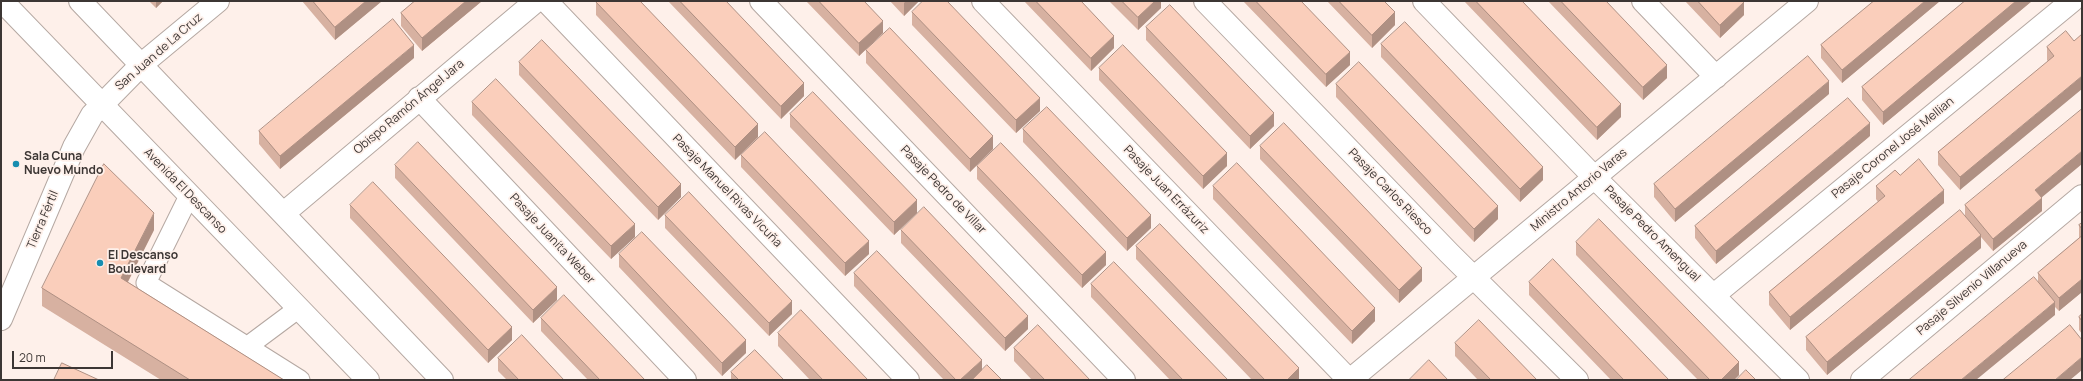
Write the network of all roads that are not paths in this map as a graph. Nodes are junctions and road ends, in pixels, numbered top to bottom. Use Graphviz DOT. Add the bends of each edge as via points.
graph roads {
  1 [pos="2,1"];
  2 [pos="80,1"];
  3 [pos="218,1"];
  4 [pos="536,1"];
  5 [pos="546,1"];
  6 [pos="761,1"];
  7 [pos="984,1"];
  8 [pos="1204,1"];
  9 [pos="1424,1"];
  10 [pos="1643,1"];
  11 [pos="1807,1"];
  12 [pos="2072,1"];
  13 [pos="142,64"];
  14 [pos="1716,77"];
  15 [pos="419,98"];
  16 [pos="101,104"];
  17 [pos="1594,177"];
  18 [pos="189,196"];
  19 [pos="2082,196"];
  20 [pos="284,213"];
  21 [pos="1475,277"];
  22 [pos="1714,295"];
  23 [pos="299,308"];
  24 [pos="1,319"];
  25 [pos="248,346"];
  26 [pos="300,380"];
  27 [pos="368,380"];
  28 [pos="442,380"];
  29 [pos="685,380"];
  30 [pos="908,380"];
  31 [pos="1124,380"];
  32 [pos="1350,380"];
  33 [pos="1577,380"];
  34 [pos="1798,380"];
  35 [pos="1862,380"];
  1 -- 16 [label="street, Avenida El Descanso"];
  2 -- 13 [label="street"];
  3 -- 13 [label="street, San Juan de La Cruz"];
  4 -- 15 [label="street, Obispo Ramón Ángel Jara"];
  5 -- 30 [label="street, Pasaje Manuel Rivas Vicuña"];
  6 -- 31 [label="street, Pasaje Pedro de Villar"];
  7 -- 32 [label="street, Pasaje Juan Errázuriz"];
  8 -- 21 [label="street, Pasaje Carlos Riesco"];
  9 -- 17 [label="street, Pasaje Pedro Amengual"];
  10 -- 14 [label="street"];
  11 -- 14 [label="street, Ministro Antorio Varas"];
  12 -- 22 [label="street, Pasaje Coronel José Mellian"];
  13 -- 16 [label="street, San Juan de La Cruz"];
  13 -- 20 [label="street"];
  14 -- 17 [label="street, Ministro Antorio Varas"];
  15 -- 20 [label="street, Obispo Ramón Ángel Jara"];
  15 -- 29 [label="street, Pasaje Juanita Weber"];
  16 -- 18 [label="street, Avenida El Descanso"];
  16 -- 24 [label="street, Tierra Fértil" via="84,127 74,147"];
  17 -- 21 [label="street, Ministro Antorio Varas"];
  17 -- 22 [label="street, Pasaje Pedro Amengual"];
  18 -- 23 [label="street, Avenida El Descanso"];
  18 -- 25 [label="lane" via="146,283"];
  19 -- 35 [label="street, Pasaje Silvenio Villanueva"];
  20 -- 28 [label="street"];
  21 -- 32 [label="street, Ministro Antorio Varas"];
  21 -- 33 [label="street, Pasaje Carlos Riesco"];
  22 -- 34 [label="street, Pasaje Pedro Amengual"];
  23 -- 25 [label="lane"];
  23 -- 27 [label="street, Avenida El Descanso"];
  25 -- 26 [label="lane"];
}
